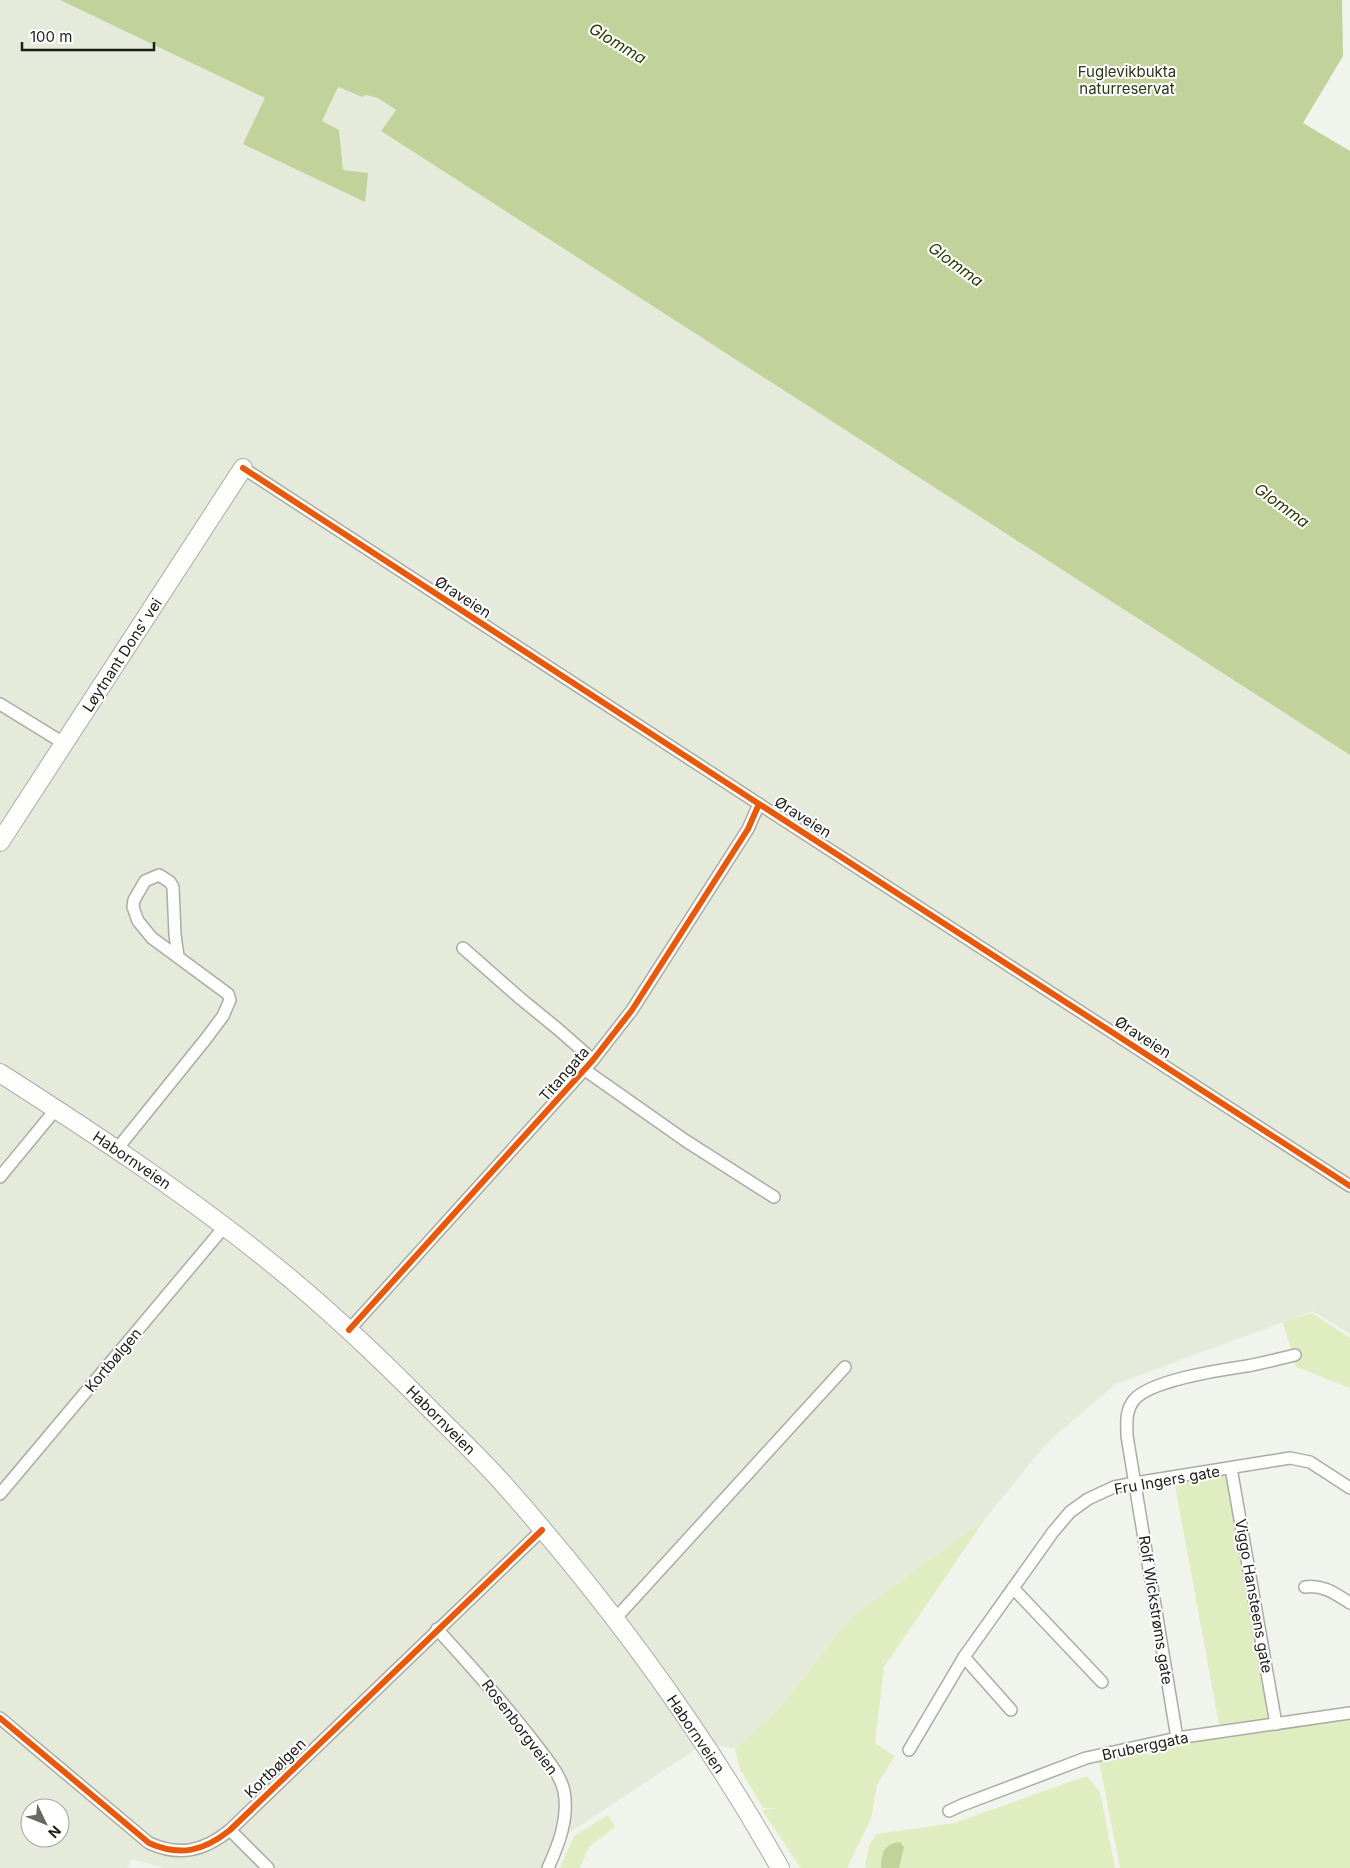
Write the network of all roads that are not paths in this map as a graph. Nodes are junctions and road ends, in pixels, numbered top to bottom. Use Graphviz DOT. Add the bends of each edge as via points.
graph roads {
  1 [pos="243,468"];
  2 [pos="0,704"];
  3 [pos="65,744"];
  4 [pos="759,804"];
  5 [pos="0,842"];
  6 [pos="463,948"];
  7 [pos="178,956"];
  8 [pos="593,1060"];
  9 [pos="586,1070"];
  10 [pos="0,1073"];
  11 [pos="56,1109"];
  12 [pos="117,1149"];
  13 [pos="0,1177"];
  14 [pos="1350,1186"];
  15 [pos="774,1197"];
  16 [pos="225,1226"];
  17 [pos="349,1330"];
  18 [pos="1296,1355"];
  19 [pos="845,1366"];
  20 [pos="1232,1468"];
  21 [pos="1135,1483"];
  22 [pos="1350,1488"];
  23 [pos="0,1494"];
  24 [pos="542,1530"];
  25 [pos="1305,1587"];
  26 [pos="1014,1588"];
  27 [pos="1350,1604"];
  28 [pos="615,1620"];
  29 [pos="438,1629"];
  30 [pos="964,1657"];
  31 [pos="1102,1682"];
  32 [pos="1011,1710"];
  33 [pos="1350,1713"];
  34 [pos="0,1718"];
  35 [pos="1276,1724"];
  36 [pos="1177,1738"];
  37 [pos="909,1750"];
  38 [pos="949,1811"];
  39 [pos="230,1830"];
  40 [pos="268,1868"];
  41 [pos="548,1868"];
  42 [pos="780,1868"];
  1 -- 3 [label="highway, Løytnant Dons' vei"];
  1 -- 4 [label="street, Øraveien"];
  2 -- 3 [label="street"];
  3 -- 5 [label="highway, Løytnant Dons' vei"];
  4 -- 8 [label="street, Titangata" via="748,829 632,1010"];
  4 -- 14 [label="street, Øraveien"];
  6 -- 8 [label="street, Titangata"];
  7 -- 7 [label="street" via="147,933 133,907 145,881 159,875 173,887"];
  7 -- 12 [label="street" via="228,994 229,1002 205,1040"];
  8 -- 9 [label="street, Titangata"];
  9 -- 15 [label="street, Titangata" via="686,1141"];
  9 -- 17 [label="street, Titangata"];
  10 -- 11 [label="highway, Habornveien"];
  11 -- 12 [label="highway, Habornveien"];
  11 -- 13 [label="street"];
  12 -- 16 [label="highway, Habornveien"];
  16 -- 17 [label="highway, Habornveien"];
  16 -- 23 [label="street, Kortbølgen"];
  17 -- 24 [label="highway, Habornveien" via="490,1470"];
  18 -- 21 [label="street, Rolf Wickstrøms gate" via="1151,1388 1135,1399 1127,1412"];
  19 -- 28 [label="street"];
  20 -- 21 [label="street, Fru Ingers gate"];
  20 -- 22 [label="street, Fru Ingers gate" via="1290,1458 1310,1462"];
  20 -- 35 [label="street, Viggo Hansteens gate"];
  21 -- 26 [label="street, Fru Ingers gate" via="1088,1499 1070,1512"];
  21 -- 36 [label="street, Rolf Wickstrøms gate"];
  24 -- 28 [label="highway, Habornveien"];
  24 -- 29 [label="street, Kortbølgen"];
  25 -- 27 [label="street" via="1330,1591"];
  26 -- 30 [label="street, Fru Ingers gate"];
  26 -- 31 [label="street"];
  28 -- 42 [label="highway, Habornveien" via="725,1776"];
  29 -- 39 [label="street, Kortbølgen"];
  29 -- 41 [label="street, Rosenborgveien" via="494,1692 556,1773 564,1790 566,1810 563,1828"];
  30 -- 32 [label="street"];
  30 -- 37 [label="street, Fru Ingers gate"];
  33 -- 35 [label="street, Bruberggata"];
  34 -- 39 [label="street, Kortbølgen" via="149,1844 168,1850 192,1850 207,1846"];
  35 -- 36 [label="street, Bruberggata"];
  36 -- 38 [label="street, Bruberggata" via="1086,1758"];
  39 -- 40 [label="street"];
}
